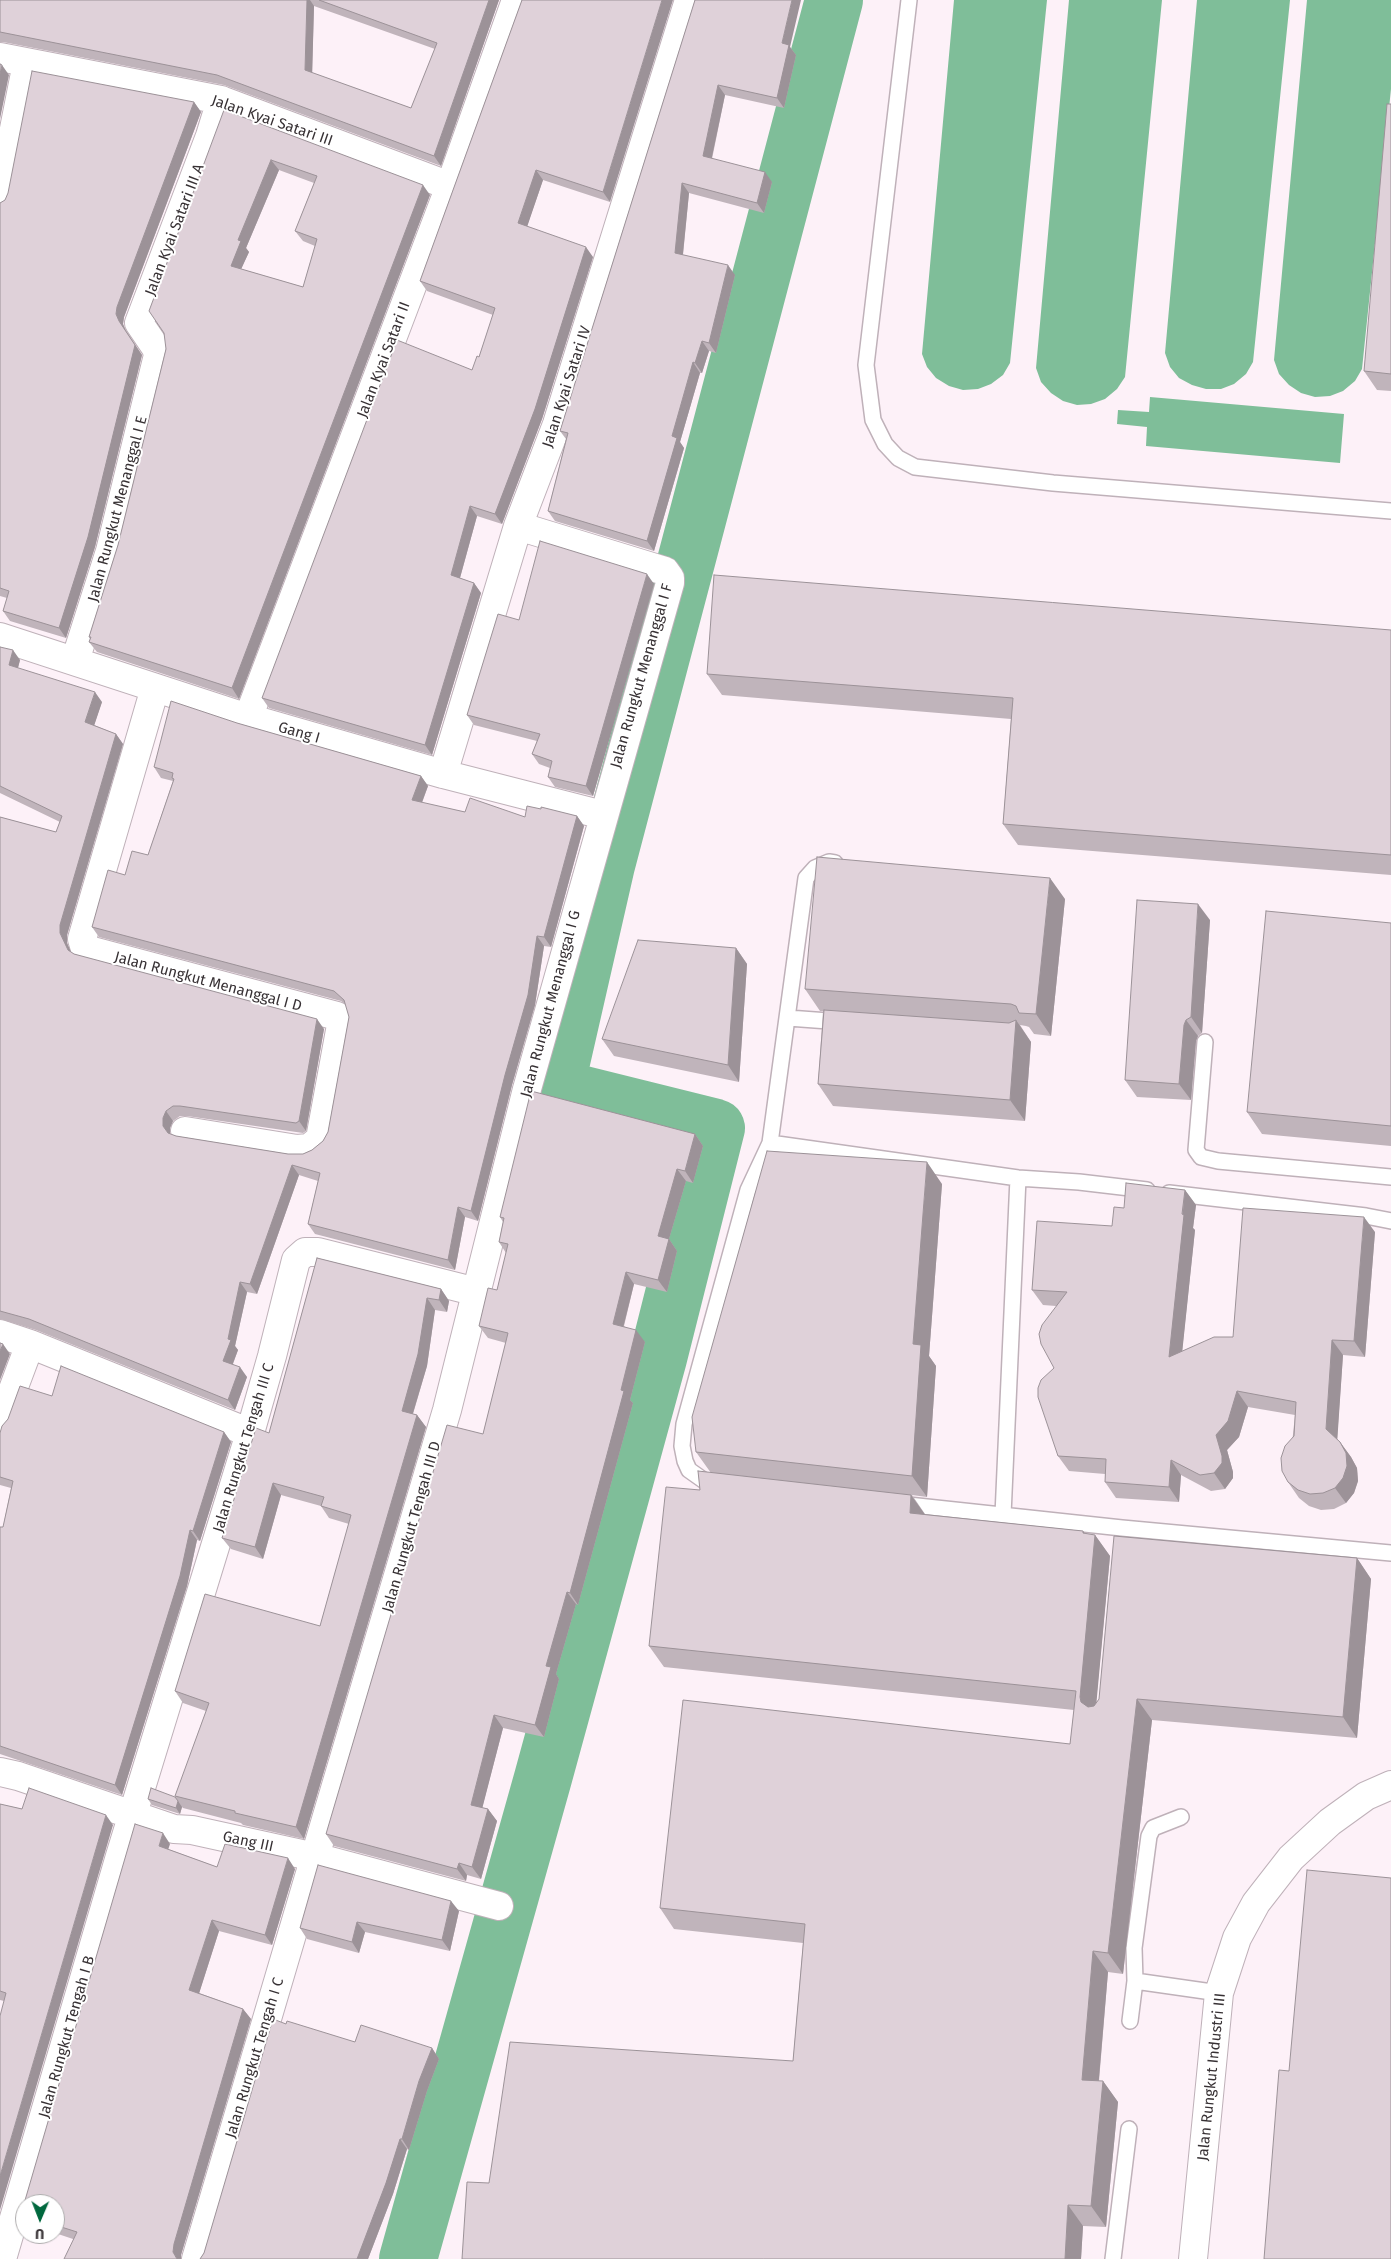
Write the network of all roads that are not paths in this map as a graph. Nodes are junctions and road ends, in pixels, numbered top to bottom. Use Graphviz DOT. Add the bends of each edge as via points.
graph roads {
  1 [pos="516,0"];
  2 [pos="689,0"];
  3 [pos="909,0"];
  4 [pos="0,57"];
  5 [pos="27,63"];
  6 [pos="221,100"];
  7 [pos="450,186"];
  8 [pos="0,200"];
  9 [pos="158,355"];
  10 [pos="1391,510"];
  11 [pos="518,526"];
  12 [pos="0,636"];
  13 [pos="75,661"];
  14 [pos="155,688"];
  15 [pos="248,718"];
  16 [pos="443,774"];
  17 [pos="603,815"];
  18 [pos="848,864"];
  19 [pos="788,1018"];
  20 [pos="857,1023"];
  21 [pos="1205,1042"];
  22 [pos="185,1131"];
  23 [pos="770,1142"];
  24 [pos="1391,1177"];
  25 [pos="1018,1178"];
  26 [pos="501,1194"];
  27 [pos="1391,1221"];
  28 [pos="477,1292"];
  29 [pos="0,1334"];
  30 [pos="30,1344"];
  31 [pos="0,1424"];
  32 [pos="250,1433"];
  33 [pos="736,1486"];
  34 [pos="884,1502"];
  35 [pos="1003,1515"];
  36 [pos="1122,1528"];
  37 [pos="1120,1547"];
  38 [pos="1391,1553"];
  39 [pos="0,1772"];
  40 [pos="1391,1785"];
  41 [pos="133,1816"];
  42 [pos="1181,1818"];
  43 [pos="315,1857"];
  44 [pos="499,1906"];
  45 [pos="1135,1981"];
  46 [pos="1220,1993"];
  47 [pos="1130,2021"];
  48 [pos="1129,2129"];
  49 [pos="2,2259"];
  50 [pos="196,2259"];
  51 [pos="1113,2259"];
  52 [pos="1193,2259"];
  1 -- 7 [label="street, Jalan Kyai Satari II"];
  2 -- 11 [label="street, Jalan Kyai Satari IV" via="557,424"];
  3 -- 10 [label="lane" via="866,365 873,420 898,458 915,467 1053,484"];
  4 -- 5 [label="street, Jalan Kyai Satari III"];
  5 -- 6 [label="street, Jalan Kyai Satari III"];
  5 -- 8 [label="street"];
  6 -- 7 [label="street, Jalan Kyai Satari III"];
  6 -- 9 [label="street, Jalan Kyai Satari III A" via="139,323"];
  7 -- 15 [label="street, Jalan Kyai Satari II"];
  9 -- 13 [label="street, Jalan Rungkut Menanggal I E" via="110,551"];
  11 -- 16 [label="street, Jalan Kyai Satari IV"];
  11 -- 17 [label="street, Jalan Rungkut Menanggal I F" via="665,571 670,578"];
  12 -- 13 [label="street, Gang I"];
  13 -- 14 [label="street, Gang I"];
  14 -- 15 [label="street, Gang I"];
  14 -- 22 [label="street, Jalan Rungkut Menanggal I D" via="82,939 85,949 336,1016 341,1024 320,1139 309,1148"];
  15 -- 16 [label="street, Gang I"];
  16 -- 17 [label="street, Gang I"];
  17 -- 26 [label="street, Jalan Rungkut Menanggal I G"];
  18 -- 19 [label="lane" via="829,862 815,868 806,878"];
  19 -- 20 [label="lane"];
  19 -- 23 [label="lane"];
  21 -- 24 [label="lane" via="1196,1150 1201,1157"];
  23 -- 25 [label="lane"];
  23 -- 33 [label="lane" via="748,1190 684,1424 682,1446 689,1470 706,1482"];
  25 -- 27 [label="lane" via="1079,1182"];
  25 -- 35 [label="lane"];
  26 -- 28 [label="street, Jalan Rungkut Tengah III D"];
  28 -- 32 [label="street, Jalan Rungkut Tengah III C" via="318,1252 305,1252 296,1260"];
  28 -- 43 [label="street, Jalan Rungkut Tengah III D" via="447,1410"];
  29 -- 30 [label="street"];
  30 -- 31 [label="street"];
  30 -- 32 [label="street"];
  32 -- 41 [label="street, Jalan Rungkut Tengah III C"];
  34 -- 35 [label="lane"];
  35 -- 36 [label="lane"];
  36 -- 37 [label="lane"];
  36 -- 38 [label="lane"];
  39 -- 41 [label="street, Gang III"];
  40 -- 46 [label="street, Jalan Rungkut Industri III" via="1366,1796 1330,1822 1291,1858 1256,1903 1237,1938"];
  41 -- 43 [label="street, Gang III" via="174,1830 192,1830"];
  41 -- 49 [label="street, Jalan Rungkut Tengah I B"];
  42 -- 45 [label="lane" via="1161,1823 1149,1836 1134,1948"];
  43 -- 44 [label="street, Gang III"];
  43 -- 50 [label="street, Jalan Rungkut Tengah I C"];
  45 -- 46 [label="lane"];
  45 -- 47 [label="lane"];
  46 -- 52 [label="street, Jalan Rungkut Industri III"];
  48 -- 51 [label="lane"];
}
